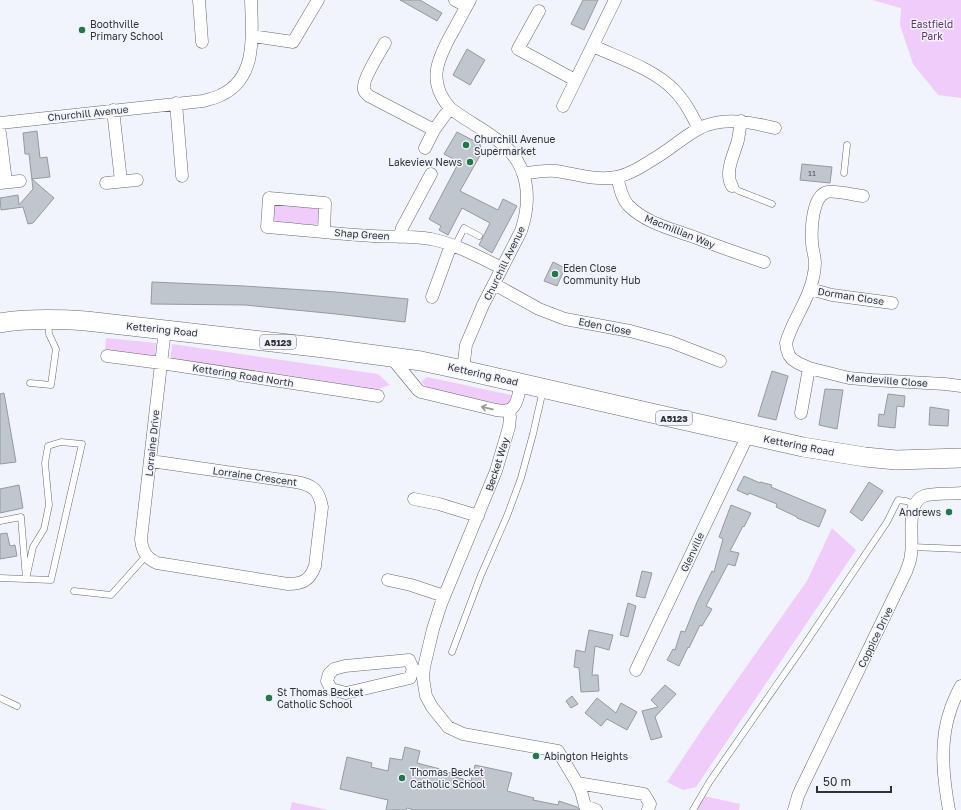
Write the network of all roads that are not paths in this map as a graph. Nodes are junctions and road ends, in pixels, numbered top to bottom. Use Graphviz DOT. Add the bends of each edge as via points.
graph roads {
  1 [pos="199,0"];
  2 [pos="251,0"];
  3 [pos="318,0"];
  4 [pos="455,0"];
  5 [pos="615,0"];
  6 [pos="468,3"];
  7 [pos="539,11"];
  8 [pos="252,36"];
  9 [pos="202,42"];
  10 [pos="385,43"];
  11 [pos="593,46"];
  12 [pos="575,80"];
  13 [pos="176,104"];
  14 [pos="563,106"];
  15 [pos="450,108"];
  16 [pos="113,110"];
  17 [pos="741,122"];
  18 [pos="0,123"];
  19 [pos="775,128"];
  20 [pos="699,129"];
  21 [pos="434,130"];
  22 [pos="0,133"];
  23 [pos="847,145"];
  24 [pos="425,148"];
  25 [pos="844,173"];
  26 [pos="431,174"];
  27 [pos="523,174"];
  28 [pos="182,176"];
  29 [pos="617,177"];
  30 [pos="137,180"];
  31 [pos="20,181"];
  32 [pos="121,181"];
  33 [pos="3,182"];
  34 [pos="106,183"];
  35 [pos="732,186"];
  36 [pos="863,196"];
  37 [pos="772,204"];
  38 [pos="324,232"];
  39 [pos="479,236"];
  40 [pos="400,237"];
  41 [pos="453,246"];
  42 [pos="764,262"];
  43 [pos="502,268"];
  44 [pos="494,284"];
  45 [pos="810,289"];
  46 [pos="432,297"];
  47 [pos="892,303"];
  48 [pos="48,319"];
  49 [pos="0,323"];
  50 [pos="165,329"];
  51 [pos="107,356"];
  52 [pos="390,356"];
  53 [pos="422,361"];
  54 [pos="720,361"];
  55 [pos="161,362"];
  56 [pos="809,368"];
  57 [pos="463,370"];
  58 [pos="411,382"];
  59 [pos="30,383"];
  60 [pos="521,383"];
  61 [pos="961,383"];
  62 [pos="544,388"];
  63 [pos="378,396"];
  64 [pos="509,410"];
  65 [pos="801,413"];
  66 [pos="748,434"];
  67 [pos="961,458"];
  68 [pos="151,461"];
  69 [pos="961,493"];
  70 [pos="414,498"];
  71 [pos="914,504"];
  72 [pos="478,516"];
  73 [pos="0,521"];
  74 [pos="912,547"];
  75 [pos="961,548"];
  76 [pos="146,556"];
  77 [pos="0,578"];
  78 [pos="26,579"];
  79 [pos="388,580"];
  80 [pos="74,591"];
  81 [pos="444,596"];
  82 [pos="452,652"];
  83 [pos="636,670"];
  84 [pos="420,671"];
  85 [pos="961,686"];
  86 [pos="0,698"];
  87 [pos="17,706"];
  88 [pos="577,783"];
  89 [pos="596,810"];
  90 [pos="648,810"];
  91 [pos="693,810"];
  92 [pos="794,810"];
  93 [pos="950,810"];
  1 -- 9 [label="street"];
  2 -- 8 [label="street, Churchill Avenue"];
  3 -- 8 [label="street" via="293,42"];
  4 -- 6 [label="street, Churchill Avenue"];
  5 -- 11 [label="street"];
  6 -- 15 [label="street, Churchill Avenue" via="443,50 437,68 438,86"];
  7 -- 12 [label="street" via="518,49"];
  8 -- 13 [label="street, Churchill Avenue" via="248,64 234,86 225,94 212,99"];
  10 -- 21 [label="street" via="366,79 366,94"];
  11 -- 12 [label="street"];
  11 -- 20 [label="street" via="634,64 665,82 684,102"];
  12 -- 14 [label="street"];
  13 -- 16 [label="street, Churchill Avenue"];
  13 -- 28 [label="street"];
  15 -- 21 [label="street"];
  15 -- 27 [label="street, Churchill Avenue" via="503,144 511,152"];
  16 -- 18 [label="street, Churchill Avenue"];
  16 -- 32 [label="street"];
  17 -- 19 [label="street"];
  17 -- 20 [label="street" via="722,122"];
  17 -- 35 [label="street" via="729,170 729,182"];
  20 -- 29 [label="street" via="636,170"];
  21 -- 24 [label="street"];
  22 -- 33 [label="street"];
  23 -- 25 [label="lane"];
  26 -- 40 [label="street, Shap Green" via="402,228"];
  27 -- 29 [label="street" via="555,171 585,177"];
  27 -- 43 [label="street, Churchill Avenue" via="527,197 525,220"];
  29 -- 42 [label="street, Macmillian Way" via="624,200 642,216 660,225"];
  30 -- 32 [label="street"];
  31 -- 33 [label="street"];
  32 -- 34 [label="street"];
  35 -- 37 [label="lane"];
  36 -- 45 [label="street, Mandeville Close" via="843,191 826,192 818,199 812,234 815,269"];
  38 -- 38 [label="street, Shap Green" via="267,227 269,198 325,203"];
  38 -- 40 [label="street, Shap Green"];
  39 -- 41 [label="lane" via="464,228"];
  40 -- 41 [label="street, Shap Green" via="431,239"];
  41 -- 43 [label="street, Shap Green"];
  41 -- 46 [label="street"];
  43 -- 44 [label="street, Churchill Avenue"];
  44 -- 54 [label="street, Eden Close" via="539,309 565,319 630,331 671,342"];
  44 -- 57 [label="street, Churchill Avenue" via="469,337"];
  45 -- 47 [label="street, Dorman Close" via="832,295"];
  45 -- 56 [label="street, Mandeville Close" via="786,343 792,359"];
  48 -- 49 [label="main road, Kettering Road / A5123"];
  48 -- 50 [label="main road, Kettering Road / A5123"];
  48 -- 59 [label="lane" via="49,334 56,349 51,385"];
  50 -- 52 [label="main road, Kettering Road / A5123"];
  50 -- 55 [label="street, Lorraine Drive"];
  51 -- 55 [label="street, Kettering Road North"];
  52 -- 53 [label="main road, Kettering Road / A5123"];
  52 -- 58 [label="street"];
  53 -- 57 [label="main road, Kettering Road / A5123"];
  53 -- 58 [label="street"];
  55 -- 63 [label="street, Kettering Road North"];
  55 -- 68 [label="street, Lorraine Drive"];
  56 -- 61 [label="street, Mandeville Close" via="849,378"];
  56 -- 65 [label="street"];
  57 -- 60 [label="main road, Kettering Road / A5123"];
  64 -- 58 [label="street, one-way" via="496,410 424,394"];
  60 -- 62 [label="main road, Kettering Road / A5123"];
  60 -- 64 [label="street" via="516,404"];
  62 -- 66 [label="main road, Kettering Road / A5123"];
  62 -- 82 [label="lane" via="517,489"];
  64 -- 72 [label="street, Becket Way" via="510,423 505,443"];
  66 -- 67 [label="main road, Kettering Road / A5123" via="865,457 896,460"];
  66 -- 83 [label="street, Glenville"];
  68 -- 76 [label="street, Lorraine Drive" via="141,539"];
  68 -- 76 [label="street, Lorraine Crescent" via="306,484 318,494 322,507 313,573 308,579 296,584 157,563"];
  69 -- 71 [label="street" via="923,496"];
  70 -- 72 [label="street"];
  71 -- 74 [label="street, Coppice Drive"];
  71 -- 91 [label="lane" via="898,500 887,522 710,781"];
  72 -- 81 [label="street, Becket Way"];
  73 -- 78 [label="lane" via="21,517"];
  74 -- 75 [label="lane"];
  74 -- 92 [label="street, Coppice Drive" via="906,572 802,787"];
  76 -- 80 [label="lane" via="111,595"];
  77 -- 78 [label="lane"];
  78 -- 78 [label="lane" via="33,547 44,529 49,505 45,463 48,446 61,442 82,444 51,580"];
  79 -- 81 [label="street"];
  81 -- 84 [label="street, Becket Way"];
  84 -- 84 [label="street" via="410,678 346,693 331,689 327,681 334,669 345,666 409,660"];
  84 -- 88 [label="street" via="426,696 448,727 463,734 558,751"];
  85 -- 93 [label="street" via="951,708 944,743 943,763"];
  86 -- 87 [label="lane"];
  88 -- 89 [label="street" via="585,806"];
  88 -- 90 [label="street" via="644,794 650,804"];
}
